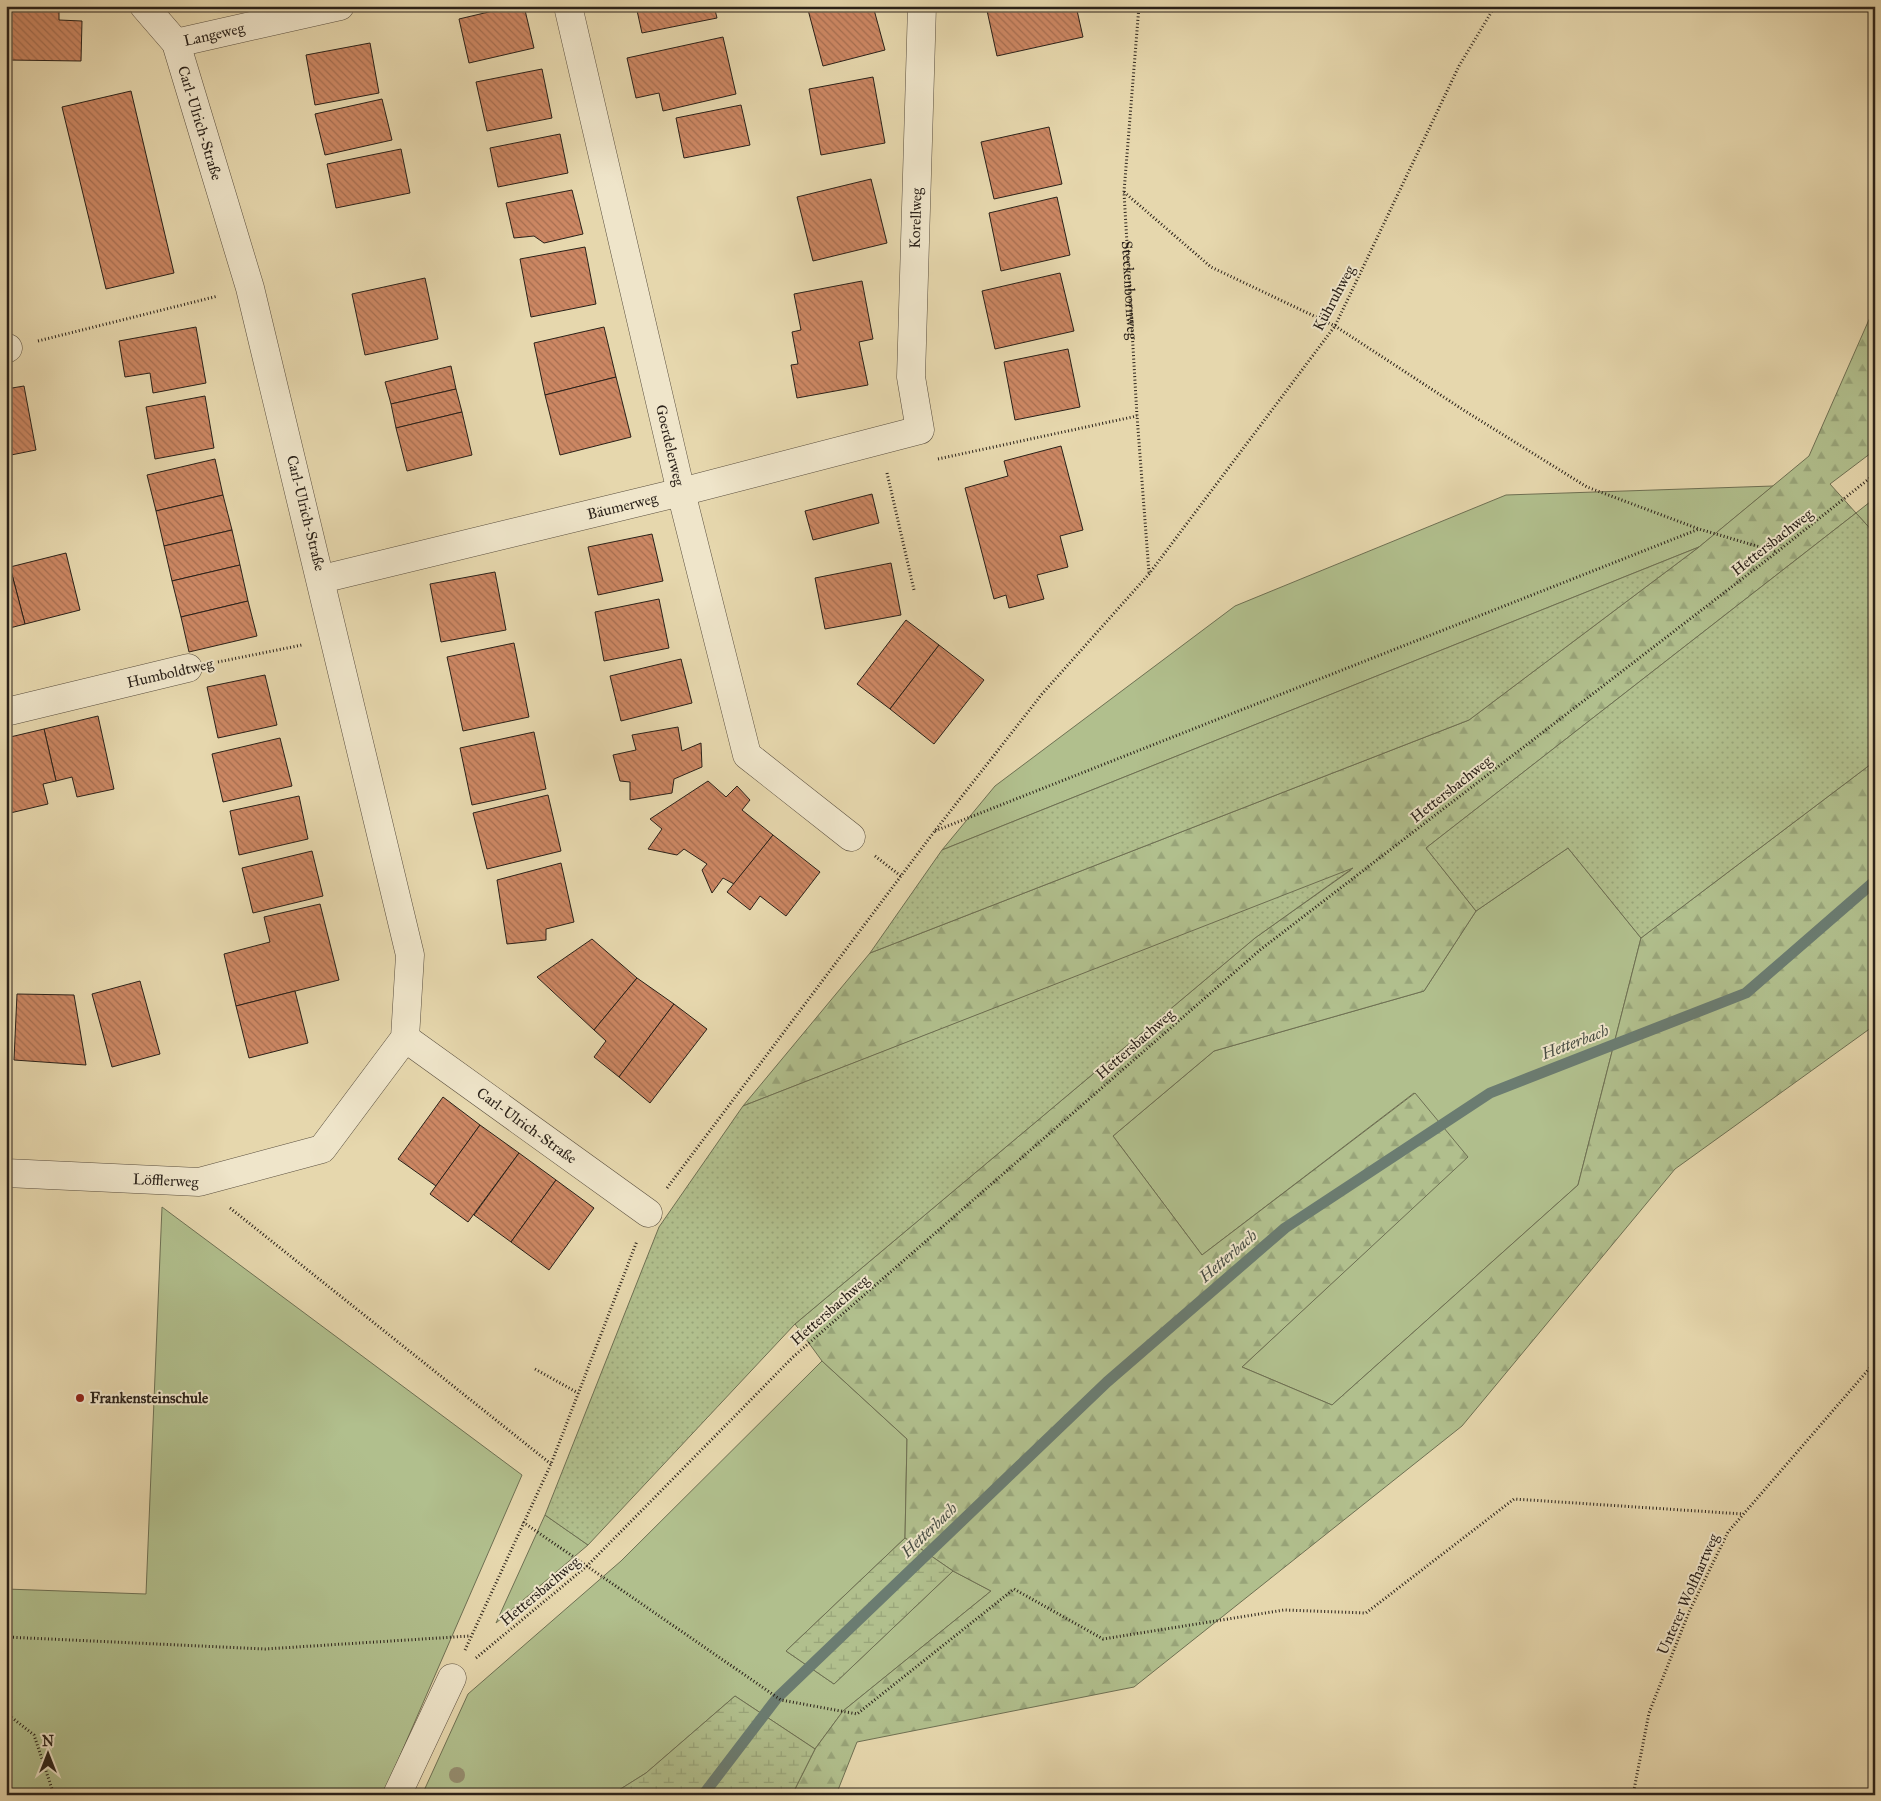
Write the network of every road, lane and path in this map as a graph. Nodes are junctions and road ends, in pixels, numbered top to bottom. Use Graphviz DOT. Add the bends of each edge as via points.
graph roads {
  1 [pos="144,6"];
  2 [pos="340,6"];
  3 [pos="568,6"];
  4 [pos="922,6"];
  5 [pos="1140,6"];
  6 [pos="1495,6"];
  7 [pos="176,43"];
  8 [pos="1124,192"];
  9 [pos="250,288"];
  10 [pos="1335,326"];
  11 [pos="7,348"];
  12 [pos="1136,416"];
  13 [pos="920,430"];
  14 [pos="879,440"];
  15 [pos="1875,474"];
  16 [pos="681,492"];
  17 [pos="1699,529"];
  18 [pos="1777,552"];
  19 [pos="1149,574"];
  20 [pos="322,579"];
  21 [pos="914,590"];
  22 [pos="336,638"];
  23 [pos="188,668"];
  24 [pos="6,712"];
  25 [pos="934,832"];
  26 [pos="850,837"];
  27 [pos="405,1038"];
  28 [pos="6,1173"];
  29 [pos="199,1182"];
  30 [pos="648,1213"];
  31 [pos="1875,1362"];
  32 [pos="535,1369"];
  33 [pos="578,1393"];
  34 [pos="551,1464"];
  35 [pos="1743,1514"];
  36 [pos="523,1522"];
  37 [pos="587,1566"];
  38 [pos="470,1636"];
  39 [pos="6,1638"];
  40 [pos="452,1678"];
  41 [pos="6,1713"];
  42 [pos="54,1795"];
  43 [pos="397,1795"];
  44 [pos="1633,1795"];
  1 -- 7 [label="street, Carl-Ulrich-Straße"];
  2 -- 7 [label="street, Langeweg"];
  3 -- 16 [label="street, Goerdelerweg"];
  4 -- 13 [label="street, Korellweg" via="911,376"];
  5 -- 8 [label="path, Steckenbornweg"];
  6 -- 10 [label="path, Kühruhweg" via="1459,66"];
  7 -- 9 [label="street, Carl-Ulrich-Straße"];
  8 -- 10 [label="path" via="1211,267"];
  8 -- 12 [label="path, Steckenbornweg"];
  9 -- 11 [label="path"];
  9 -- 20 [label="street, Carl-Ulrich-Straße"];
  10 -- 17 [label="path" via="1587,486"];
  10 -- 19 [label="path, Kühruhweg"];
  12 -- 13 [label="path" via="927,461"];
  12 -- 19 [label="path, Steckenbornweg"];
  13 -- 14 [label="street, Bäumerweg"];
  14 -- 16 [label="street, Bäumerweg"];
  14 -- 21 [label="path"];
  15 -- 18 [label="path, Hettersbachweg"];
  16 -- 20 [label="street, Bäumerweg"];
  16 -- 26 [label="street, Goerdelerweg" via="746,755"];
  17 -- 18 [label="path"];
  17 -- 25 [label="path"];
  18 -- 37 [label="path, Hettersbachweg" via="1260,950 793,1357"];
  19 -- 25 [label="path, Kühruhweg" via="1042,694"];
  20 -- 22 [label="street, Carl-Ulrich-Straße"];
  22 -- 23 [label="path, Humboldtweg"];
  22 -- 27 [label="street, Carl-Ulrich-Straße" via="410,955"];
  23 -- 24 [label="street, Humboldtweg"];
  25 -- 30 [label="path, Kühruhweg"];
  27 -- 29 [label="street, Löfflerweg" via="322,1149"];
  27 -- 30 [label="street, Carl-Ulrich-Straße"];
  28 -- 29 [label="street, Löfflerweg"];
  29 -- 34 [label="path"];
  30 -- 33 [label="path, Kühruhweg"];
  31 -- 35 [label="path, Unterer Wolfhartweg"];
  32 -- 33 [label="path"];
  33 -- 34 [label="path, Kühruhweg"];
  34 -- 36 [label="path, Kühruhweg"];
  35 -- 37 [label="path" via="1514,1498 1366,1613 1284,1610 1103,1639 1014,1589 857,1714 780,1700"];
  35 -- 44 [label="path, Unterer Wolfhartweg" via="1728,1532 1689,1612 1649,1712"];
  36 -- 37 [label="path"];
  36 -- 38 [label="path, Kühruhweg"];
  37 -- 40 [label="path, Hettersbachweg"];
  38 -- 39 [label="path" via="265,1649"];
  38 -- 40 [label="path, Kühruhweg"];
  40 -- 43 [label="street"];
  41 -- 42 [label="path" via="34,1735"];
}
